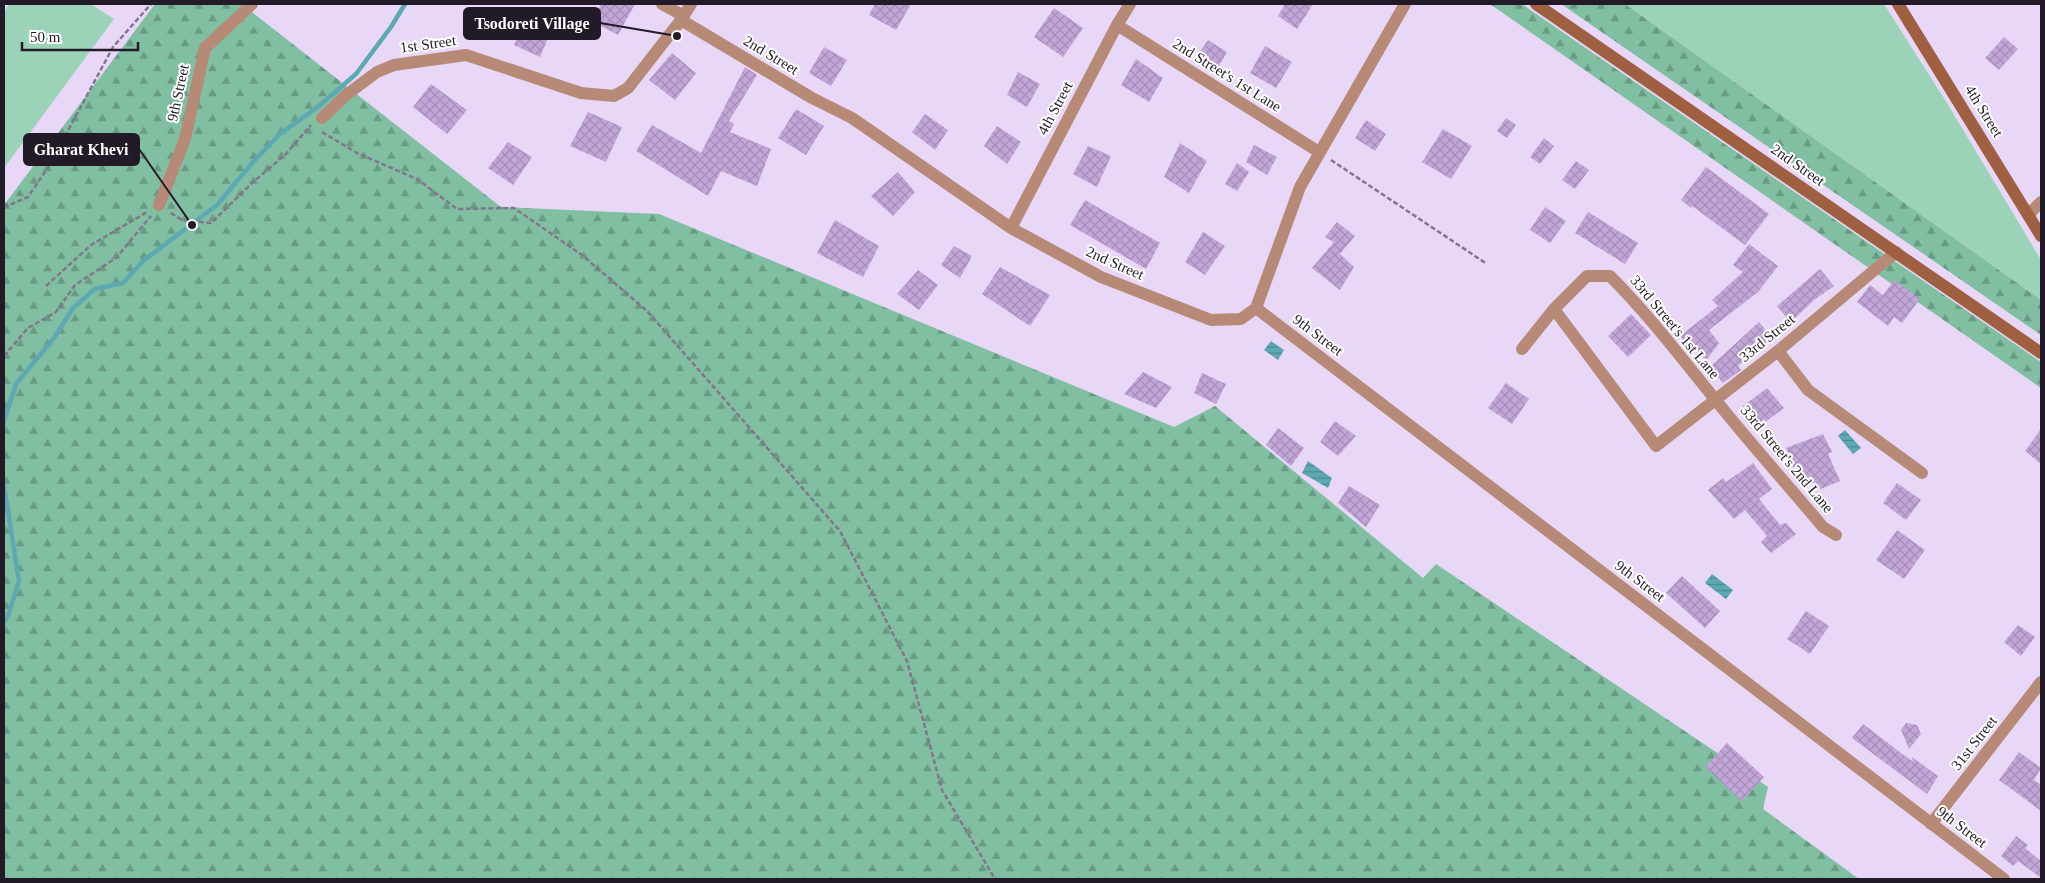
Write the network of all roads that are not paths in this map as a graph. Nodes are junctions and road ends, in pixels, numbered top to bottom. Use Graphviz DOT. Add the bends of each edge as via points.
graph roads {
  1 [pos="252,4"];
  2 [pos="662,4"];
  3 [pos="691,4"];
  4 [pos="1130,4"];
  5 [pos="1405,4"];
  6 [pos="1536,4"];
  7 [pos="1898,4"];
  8 [pos="683,18"];
  9 [pos="1117,25"];
  10 [pos="316,122"];
  11 [pos="1319,152"];
  12 [pos="2041,202"];
  13 [pos="159,205"];
  14 [pos="2028,215"];
  15 [pos="1011,228"];
  16 [pos="2041,236"];
  17 [pos="1896,252"];
  18 [pos="1256,308"];
  19 [pos="1554,309"];
  20 [pos="1522,349"];
  21 [pos="1778,351"];
  22 [pos="2041,353"];
  23 [pos="1715,400"];
  24 [pos="1922,473"];
  25 [pos="1836,536"];
  26 [pos="2041,682"];
  27 [pos="1931,824"];
  28 [pos="2004,879"];
  1 -- 13 [label="street, 9th Street" via="205,48 185,139"];
  2 -- 8 [label="street, 2nd Street"];
  3 -- 8 [label="street, 1st Street"];
  4 -- 9 [label="street, 4th Street"];
  5 -- 11 [label="street"];
  6 -- 17 [label="main road, 2nd Street"];
  7 -- 14 [label="main road, 4th Street"];
  8 -- 10 [label="street, 1st Street" via="628,88 614,96 581,93 466,55 394,65 377,72"];
  8 -- 15 [label="street, 2nd Street" via="812,98 852,118"];
  9 -- 11 [label="street, 2nd Street's 1st Lane"];
  9 -- 15 [label="street, 4th Street"];
  11 -- 18 [label="street" via="1300,187"];
  12 -- 14 [label="street"];
  14 -- 16 [label="main road, 4th Street"];
  15 -- 18 [label="street, 2nd Street" via="1101,277 1211,320 1241,319"];
  17 -- 21 [label="street, 33rd Street"];
  17 -- 22 [label="main road, 2nd Street"];
  18 -- 27 [label="street, 9th Street"];
  19 -- 20 [label="street, 33rd Street's 1st Lane"];
  19 -- 23 [label="street, 33rd Street's 1st Lane" via="1587,276 1610,276 1663,334"];
  19 -- 23 [label="street, 33rd Street" via="1656,446"];
  21 -- 23 [label="street, 33rd Street"];
  21 -- 24 [label="street" via="1808,390"];
  23 -- 25 [label="street, 33rd Street's 2nd Lane" via="1823,527"];
  26 -- 27 [label="street, 31st Street"];
  27 -- 28 [label="street, 9th Street"];
}
